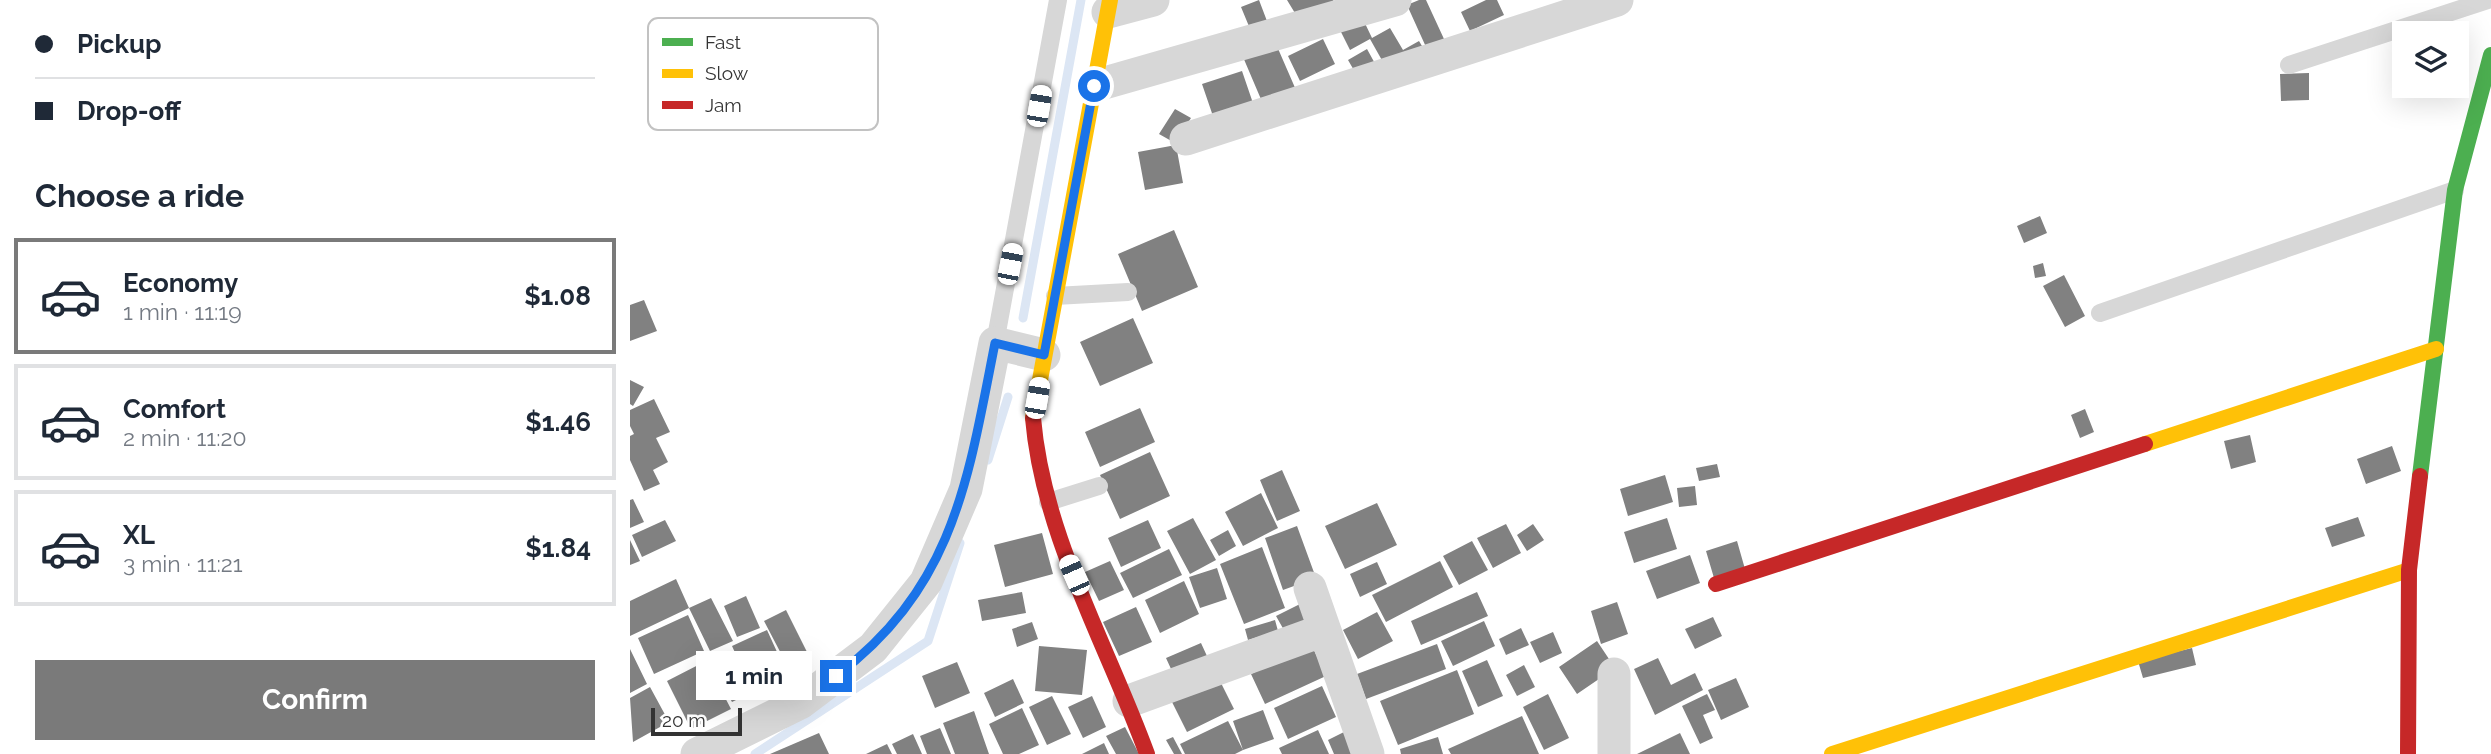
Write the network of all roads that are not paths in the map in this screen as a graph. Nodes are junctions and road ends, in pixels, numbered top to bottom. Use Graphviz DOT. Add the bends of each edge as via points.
graph roads {
  1 [pos="1058,0"];
  2 [pos="1153,0"];
  3 [pos="1395,0"];
  4 [pos="1617,0"];
  5 [pos="2488,0"];
  6 [pos="1109,6"];
  7 [pos="2491,55"];
  8 [pos="2289,65"];
  9 [pos="1094,86"];
  10 [pos="1186,139"];
  11 [pos="2455,190"];
  12 [pos="1128,292"];
  13 [pos="1055,296"];
  14 [pos="2100,313"];
  15 [pos="995,343"];
  16 [pos="2436,349"];
  17 [pos="1044,355"];
  18 [pos="1099,486"];
  19 [pos="1048,502"];
  20 [pos="2409,570"];
  21 [pos="1716,584"];
  22 [pos="1310,588"];
  23 [pos="1324,630"];
  24 [pos="1614,674"];
  25 [pos="1129,701"];
  26 [pos="697,754"];
  27 [pos="1147,754"];
  28 [pos="1368,754"];
  29 [pos="1614,754"];
  30 [pos="1832,754"];
  31 [pos="2408,754"];
  1 -- 15 [label="lane"];
  2 -- 6 [label="street"];
  3 -- 9 [label="street"];
  4 -- 10 [label="street"];
  5 -- 8 [label="lane"];
  6 -- 9 [label="street"];
  7 -- 11 [label="street"];
  9 -- 13 [label="street"];
  11 -- 14 [label="lane"];
  11 -- 16 [label="street"];
  12 -- 13 [label="lane"];
  13 -- 17 [label="street"];
  15 -- 17 [label="street"];
  15 -- 26 [label="street" via="966,489 926,582 873,648 800,703"];
  16 -- 20 [label="street"];
  16 -- 21 [label="street"];
  17 -- 19 [label="street" via="1033,419"];
  18 -- 19 [label="lane"];
  19 -- 25 [label="street" via="1063,550"];
  20 -- 30 [label="street"];
  20 -- 31 [label="street"];
  22 -- 23 [label="street"];
  23 -- 25 [label="street"];
  23 -- 28 [label="street"];
  24 -- 29 [label="street"];
  25 -- 27 [label="street"];
}
